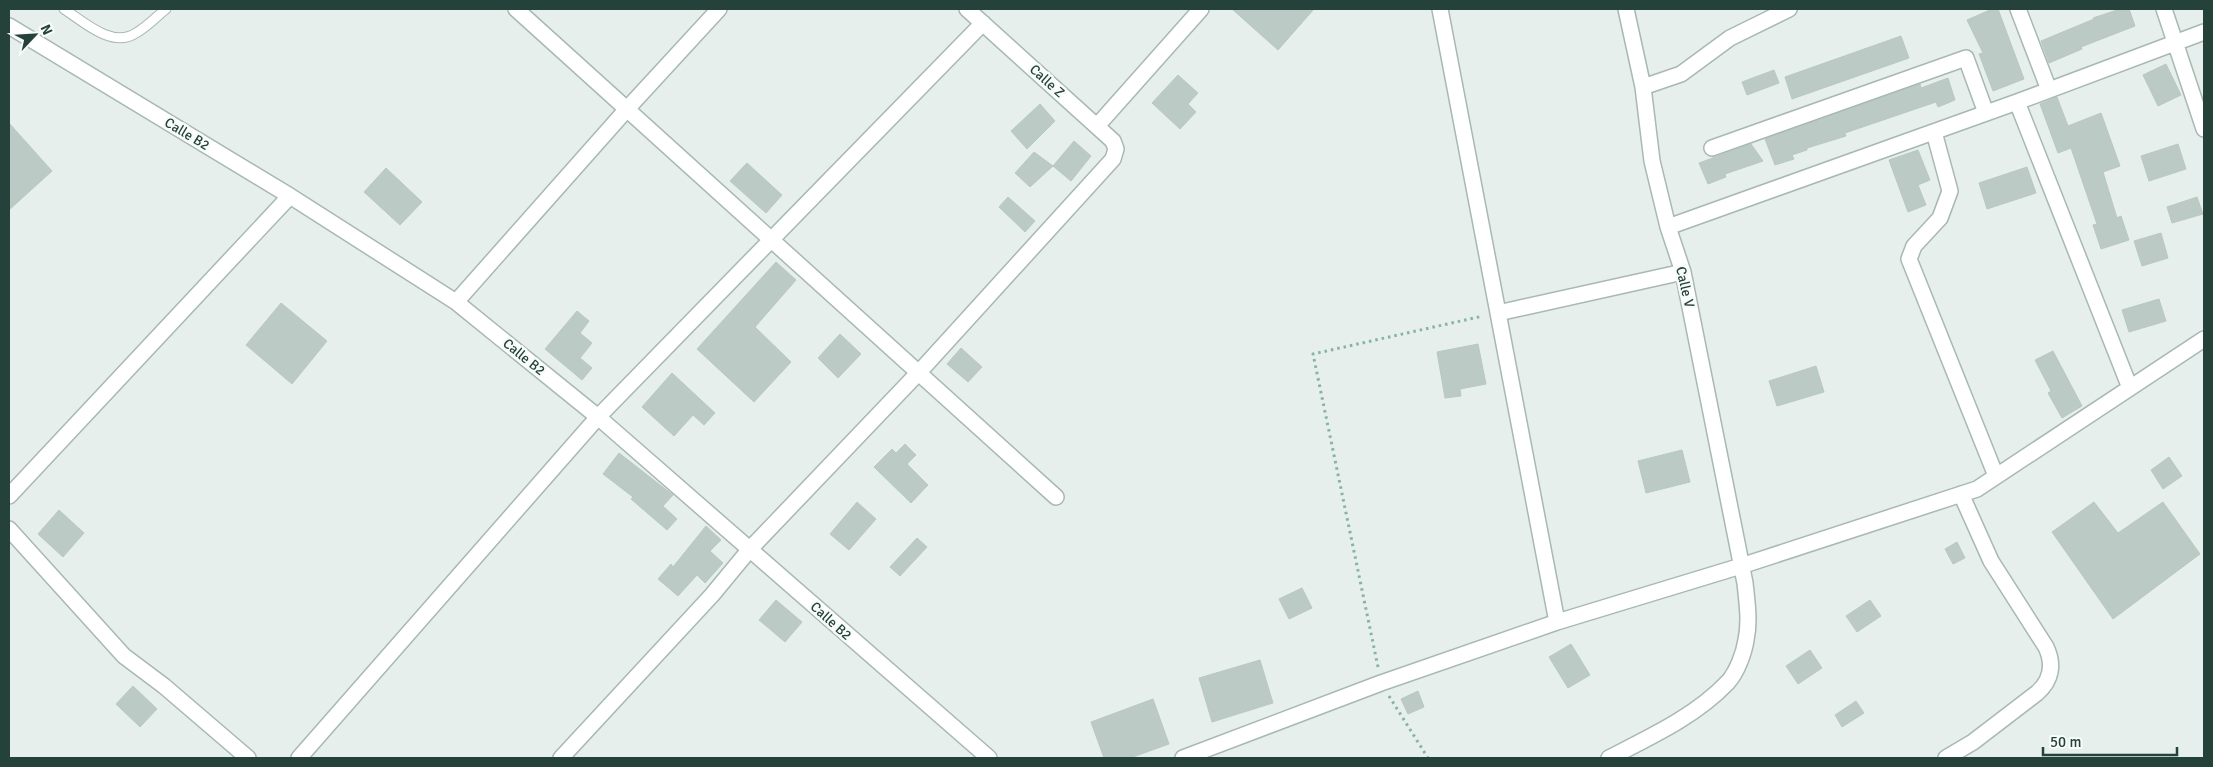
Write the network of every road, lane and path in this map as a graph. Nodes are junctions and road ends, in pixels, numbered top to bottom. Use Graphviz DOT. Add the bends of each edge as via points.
graph roads {
  1 [pos="64,9"];
  2 [pos="166,9"];
  3 [pos="516,9"];
  4 [pos="719,9"];
  5 [pos="967,9"];
  6 [pos="1440,9"];
  7 [pos="1626,9"];
  8 [pos="1789,9"];
  9 [pos="2018,9"];
  10 [pos="2164,9"];
  11 [pos="1197,10"];
  12 [pos="983,23"];
  13 [pos="9,26"];
  14 [pos="2204,32"];
  15 [pos="2177,43"];
  16 [pos="1643,87"];
  17 [pos="2049,90"];
  18 [pos="2018,102"];
  19 [pos="627,109"];
  20 [pos="1986,113"];
  21 [pos="1097,126"];
  22 [pos="2204,129"];
  23 [pos="1934,132"];
  24 [pos="1712,148"];
  25 [pos="290,196"];
  26 [pos="1668,227"];
  27 [pos="771,240"];
  28 [pos="1683,272"];
  29 [pos="456,302"];
  30 [pos="1498,313"];
  31 [pos="2204,339"];
  32 [pos="918,373"];
  33 [pos="2130,388"];
  34 [pos="598,417"];
  35 [pos="1996,476"];
  36 [pos="1961,494"];
  37 [pos="9,496"];
  38 [pos="1056,497"];
  39 [pos="9,529"];
  40 [pos="750,549"];
  41 [pos="1741,566"];
  42 [pos="1557,622"];
  43 [pos="1381,683"];
  44 [pos="248,758"];
  45 [pos="299,758"];
  46 [pos="561,758"];
  47 [pos="988,758"];
  48 [pos="1183,758"];
  49 [pos="1428,758"];
  50 [pos="1609,758"];
  51 [pos="1946,758"];
  1 -- 2 [label="lane" via="100,32 118,38 137,33"];
  3 -- 19 [label="street"];
  4 -- 19 [label="street"];
  5 -- 12 [label="street, Calle Z"];
  6 -- 30 [label="street"];
  7 -- 16 [label="street, Calle V"];
  8 -- 16 [label="street" via="1730,38 1681,74"];
  9 -- 17 [label="street"];
  10 -- 15 [label="street"];
  11 -- 21 [label="street"];
  12 -- 21 [label="street, Calle Z"];
  12 -- 27 [label="street"];
  13 -- 25 [label="street, Calle B2"];
  14 -- 15 [label="street"];
  15 -- 17 [label="street"];
  15 -- 22 [label="street"];
  16 -- 26 [label="street, Calle V" via="1652,161"];
  17 -- 18 [label="street"];
  18 -- 20 [label="street"];
  18 -- 33 [label="street"];
  19 -- 27 [label="street"];
  19 -- 29 [label="street"];
  20 -- 23 [label="street"];
  20 -- 24 [label="street" via="1966,58"];
  21 -- 32 [label="street, Calle Z" via="1113,141 1116,149 1112,159"];
  23 -- 26 [label="street"];
  23 -- 35 [label="street" via="1950,191 1940,218 1914,246 1909,259"];
  25 -- 29 [label="street, Calle B2"];
  25 -- 37 [label="street"];
  26 -- 28 [label="street, Calle V"];
  27 -- 32 [label="street"];
  27 -- 34 [label="street"];
  28 -- 30 [label="street"];
  28 -- 41 [label="street, Calle V"];
  29 -- 34 [label="street, Calle B2"];
  30 -- 42 [label="street"];
  30 -- 43 [label="path" via="1313,354"];
  31 -- 33 [label="street"];
  32 -- 38 [label="street"];
  32 -- 40 [label="street"];
  33 -- 35 [label="street"];
  34 -- 40 [label="street, Calle B2"];
  34 -- 45 [label="street"];
  35 -- 36 [label="street" via="1977,489"];
  36 -- 41 [label="street"];
  36 -- 51 [label="street" via="1991,561 2046,647 2051,670 2046,684 2037,693 1973,742"];
  39 -- 44 [label="street" via="124,656"];
  40 -- 46 [label="street" via="712,595"];
  40 -- 47 [label="street, Calle B2"];
  41 -- 42 [label="street"];
  41 -- 50 [label="street, Calle V" via="1747,600 1746,641 1729,681 1690,713"];
  42 -- 43 [label="street"];
  43 -- 48 [label="street"];
  43 -- 49 [label="path"];
}
